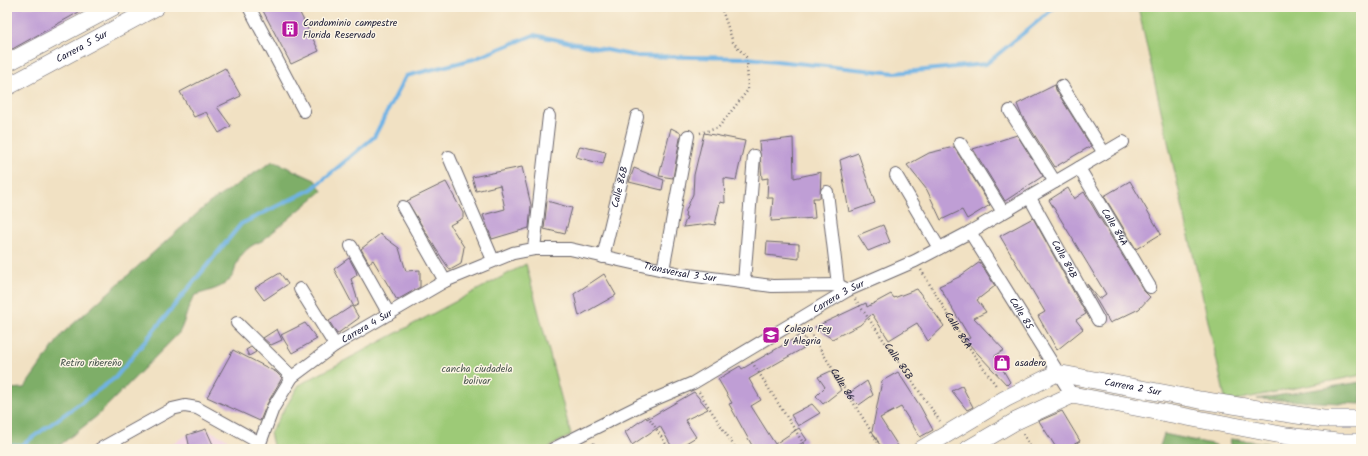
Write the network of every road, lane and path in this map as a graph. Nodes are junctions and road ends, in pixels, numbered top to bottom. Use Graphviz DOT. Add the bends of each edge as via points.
graph roads {
  1 [pos="113,7"];
  2 [pos="156,7"];
  3 [pos="249,7"];
  4 [pos="721,7"];
  5 [pos="7,63"];
  6 [pos="1062,86"];
  7 [pos="7,87"];
  8 [pos="1010,110"];
  9 [pos="304,111"];
  10 [pos="549,116"];
  11 [pos="637,116"];
  12 [pos="688,136"];
  13 [pos="1123,142"];
  14 [pos="960,143"];
  15 [pos="1104,153"];
  16 [pos="754,156"];
  17 [pos="449,157"];
  18 [pos="1079,168"];
  19 [pos="896,175"];
  20 [pos="1055,182"];
  21 [pos="827,192"];
  22 [pos="1030,198"];
  23 [pos="403,207"];
  24 [pos="1003,212"];
  25 [pos="970,232"];
  26 [pos="350,246"];
  27 [pos="939,248"];
  28 [pos="534,249"];
  29 [pos="513,253"];
  30 [pos="603,257"];
  31 [pos="492,260"];
  32 [pos="915,260"];
  33 [pos="663,270"];
  34 [pos="445,281"];
  35 [pos="744,282"];
  36 [pos="1150,287"];
  37 [pos="843,288"];
  38 [pos="300,289"];
  39 [pos="390,314"];
  40 [pos="802,319"];
  41 [pos="1098,320"];
  42 [pos="236,323"];
  43 [pos="335,345"];
  44 [pos="746,353"];
  45 [pos="1057,373"];
  46 [pos="292,377"];
  47 [pos="693,383"];
  48 [pos="1072,395"];
  49 [pos="1005,399"];
  50 [pos="641,405"];
  51 [pos="1361,419"];
  52 [pos="949,433"];
  53 [pos="1361,442"];
  54 [pos="261,446"];
  55 [pos="100,449"];
  56 [pos="553,449"];
  57 [pos="669,449"];
  58 [pos="736,449"];
  59 [pos="807,449"];
  60 [pos="882,449"];
  61 [pos="922,449"];
  62 [pos="968,449"];
  1 -- 5 [label="street, Carrera 5 Sur"];
  2 -- 7 [label="street, Carrera 5 Sur"];
  3 -- 9 [label="street"];
  4 -- 12 [label="path" via="733,42 747,58 748,90 718,128"];
  6 -- 15 [label="street"];
  8 -- 20 [label="street"];
  10 -- 28 [label="street"];
  11 -- 30 [label="street, Calle 86B"];
  12 -- 33 [label="street"];
  13 -- 15 [label="street, Carrera 3 Sur"];
  14 -- 24 [label="street"];
  15 -- 18 [label="street, Carrera 3 Sur"];
  16 -- 35 [label="street"];
  17 -- 31 [label="street"];
  18 -- 20 [label="street, Carrera 3 Sur"];
  18 -- 36 [label="street, Calle 84A"];
  19 -- 27 [label="street"];
  20 -- 22 [label="street, Carrera 3 Sur"];
  21 -- 37 [label="street"];
  22 -- 24 [label="street, Carrera 3 Sur"];
  22 -- 41 [label="street, Calle 84B"];
  23 -- 34 [label="street"];
  24 -- 25 [label="street, Carrera 3 Sur"];
  25 -- 27 [label="street, Carrera 3 Sur"];
  25 -- 45 [label="street, Calle 85"];
  26 -- 39 [label="street"];
  27 -- 32 [label="street, Carrera 3 Sur"];
  28 -- 29 [label="street, Transversal 3 Sur"];
  28 -- 30 [label="street, Transversal 3 Sur" via="570,249"];
  29 -- 31 [label="street, Carrera 4 Sur"];
  30 -- 33 [label="street, Transversal 3 Sur"];
  31 -- 34 [label="street, Carrera 4 Sur"];
  32 -- 37 [label="street, Carrera 3 Sur"];
  32 -- 49 [label="path, Calle 85A" via="961,336"];
  33 -- 35 [label="street, Transversal 3 Sur"];
  34 -- 39 [label="street, Carrera 4 Sur"];
  35 -- 37 [label="street, Transversal 3 Sur" via="772,286"];
  37 -- 40 [label="street, Carrera 3 Sur"];
  37 -- 52 [label="path, Calle 85B"];
  38 -- 43 [label="street"];
  39 -- 43 [label="street, Carrera 4 Sur"];
  40 -- 44 [label="street, Carrera 3 Sur"];
  40 -- 60 [label="path, Calle 86"];
  42 -- 46 [label="street"];
  43 -- 46 [label="street, Carrera 4 Sur"];
  44 -- 47 [label="street, Carrera 3 Sur"];
  44 -- 59 [label="path"];
  45 -- 48 [label="street, Calle 85"];
  45 -- 49 [label="street"];
  45 -- 51 [label="street, Carrera 2 Sur" via="1200,400 1323,419"];
  46 -- 54 [label="street, Carrera 4 Sur" via="274,408"];
  47 -- 50 [label="street, Carrera 3 Sur"];
  47 -- 58 [label="path"];
  48 -- 53 [label="street, Carrera 2 Sur" via="1287,436"];
  48 -- 62 [label="street" via="1016,421"];
  49 -- 52 [label="street"];
  50 -- 56 [label="street, Carrera 3 Sur"];
  50 -- 57 [label="path"];
  52 -- 61 [label="street"];
  54 -- 55 [label="street" via="198,408 185,406 172,409"];
}
